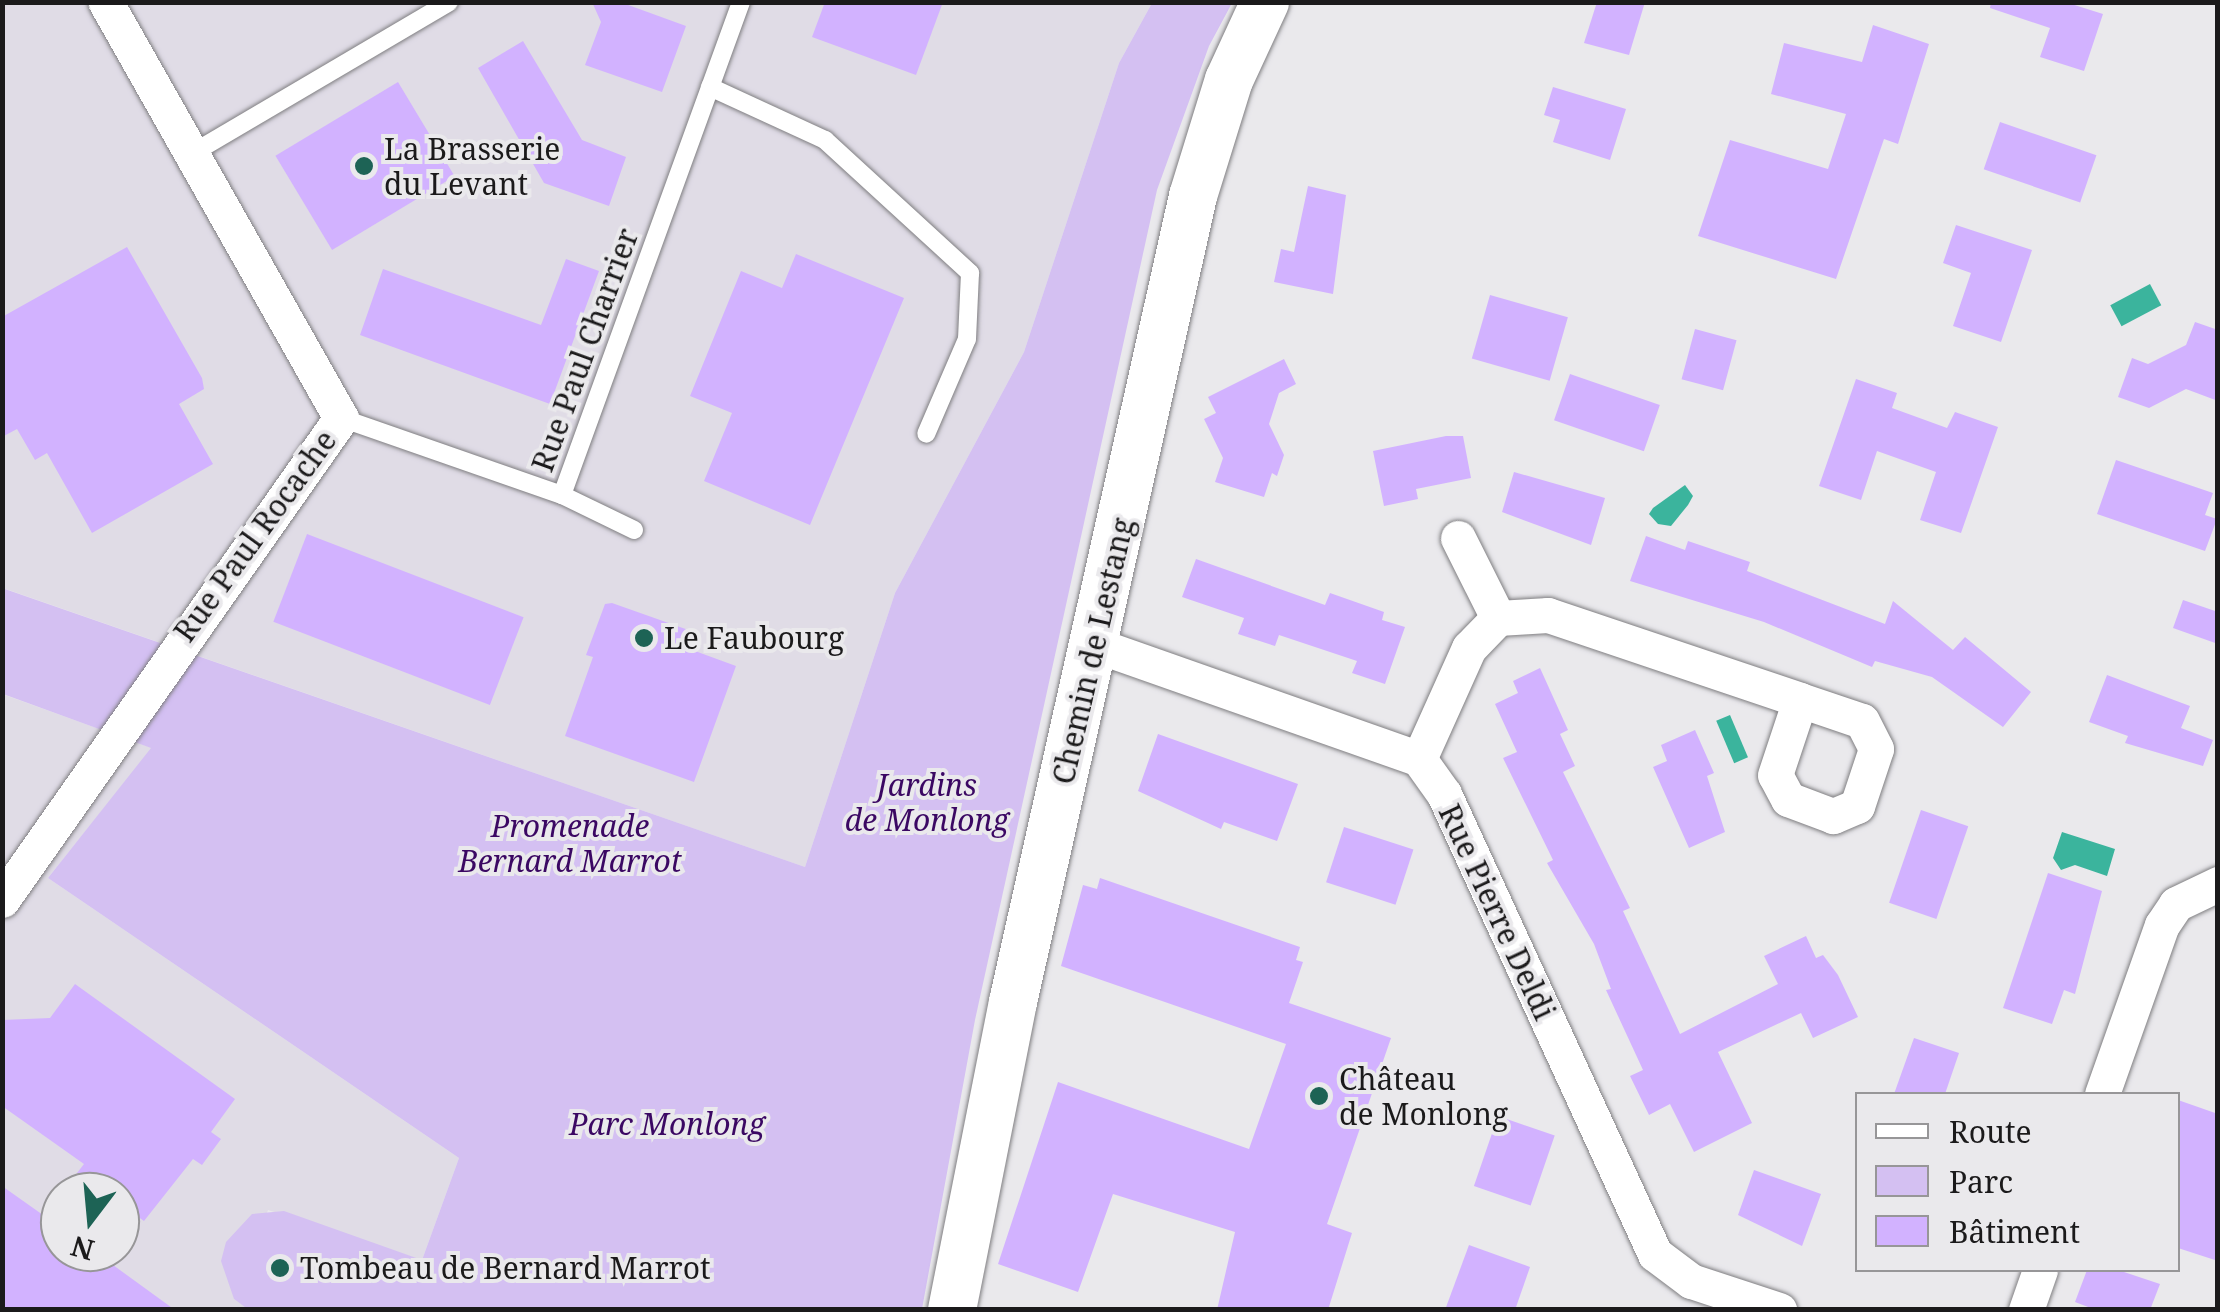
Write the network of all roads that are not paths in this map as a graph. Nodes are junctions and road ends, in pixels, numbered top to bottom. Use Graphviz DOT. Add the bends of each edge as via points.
graph roads {
  1 [pos="106,2"];
  2 [pos="449,2"];
  3 [pos="741,2"];
  4 [pos="1265,2"];
  5 [pos="710,87"];
  6 [pos="193,153"];
  7 [pos="341,418"];
  8 [pos="926,434"];
  9 [pos="562,496"];
  10 [pos="634,530"];
  11 [pos="1458,538"];
  12 [pos="1498,618"];
  13 [pos="1096,645"];
  14 [pos="1800,700"];
  15 [pos="1419,760"];
  16 [pos="2218,884"];
  17 [pos="2,900"];
  18 [pos="2103,1092"];
  19 [pos="2039,1272"];
  20 [pos="952,1310"];
  21 [pos="1779,1310"];
  22 [pos="2026,1310"];
  1 -- 6 [label="street, Rue Paul Rocache"];
  2 -- 6 [label="lane"];
  3 -- 5 [label="lane, Rue Paul Charrier"];
  4 -- 13 [label="street, Chemin de Lestang" via="1229,80 1193,196"];
  5 -- 8 [label="lane" via="825,140 970,272 967,339"];
  5 -- 9 [label="lane, Rue Paul Charrier"];
  6 -- 7 [label="street, Rue Paul Rocache"];
  7 -- 9 [label="lane, Rue Paul Charrier"];
  7 -- 17 [label="street, Rue Paul Rocache"];
  9 -- 10 [label="lane"];
  11 -- 12 [label="street"];
  12 -- 14 [label="street" via="1548,615"];
  12 -- 15 [label="street" via="1468,648"];
  13 -- 15 [label="street"];
  13 -- 20 [label="street, Chemin de Lestang" via="1013,1002"];
  15 -- 21 [label="street, Rue Pierre Deldi" via="1444,794 1655,1254 1691,1282"];
  16 -- 18 [label="street" via="2176,904 2162,926"];
  19 -- 22 [label="street"];
}
